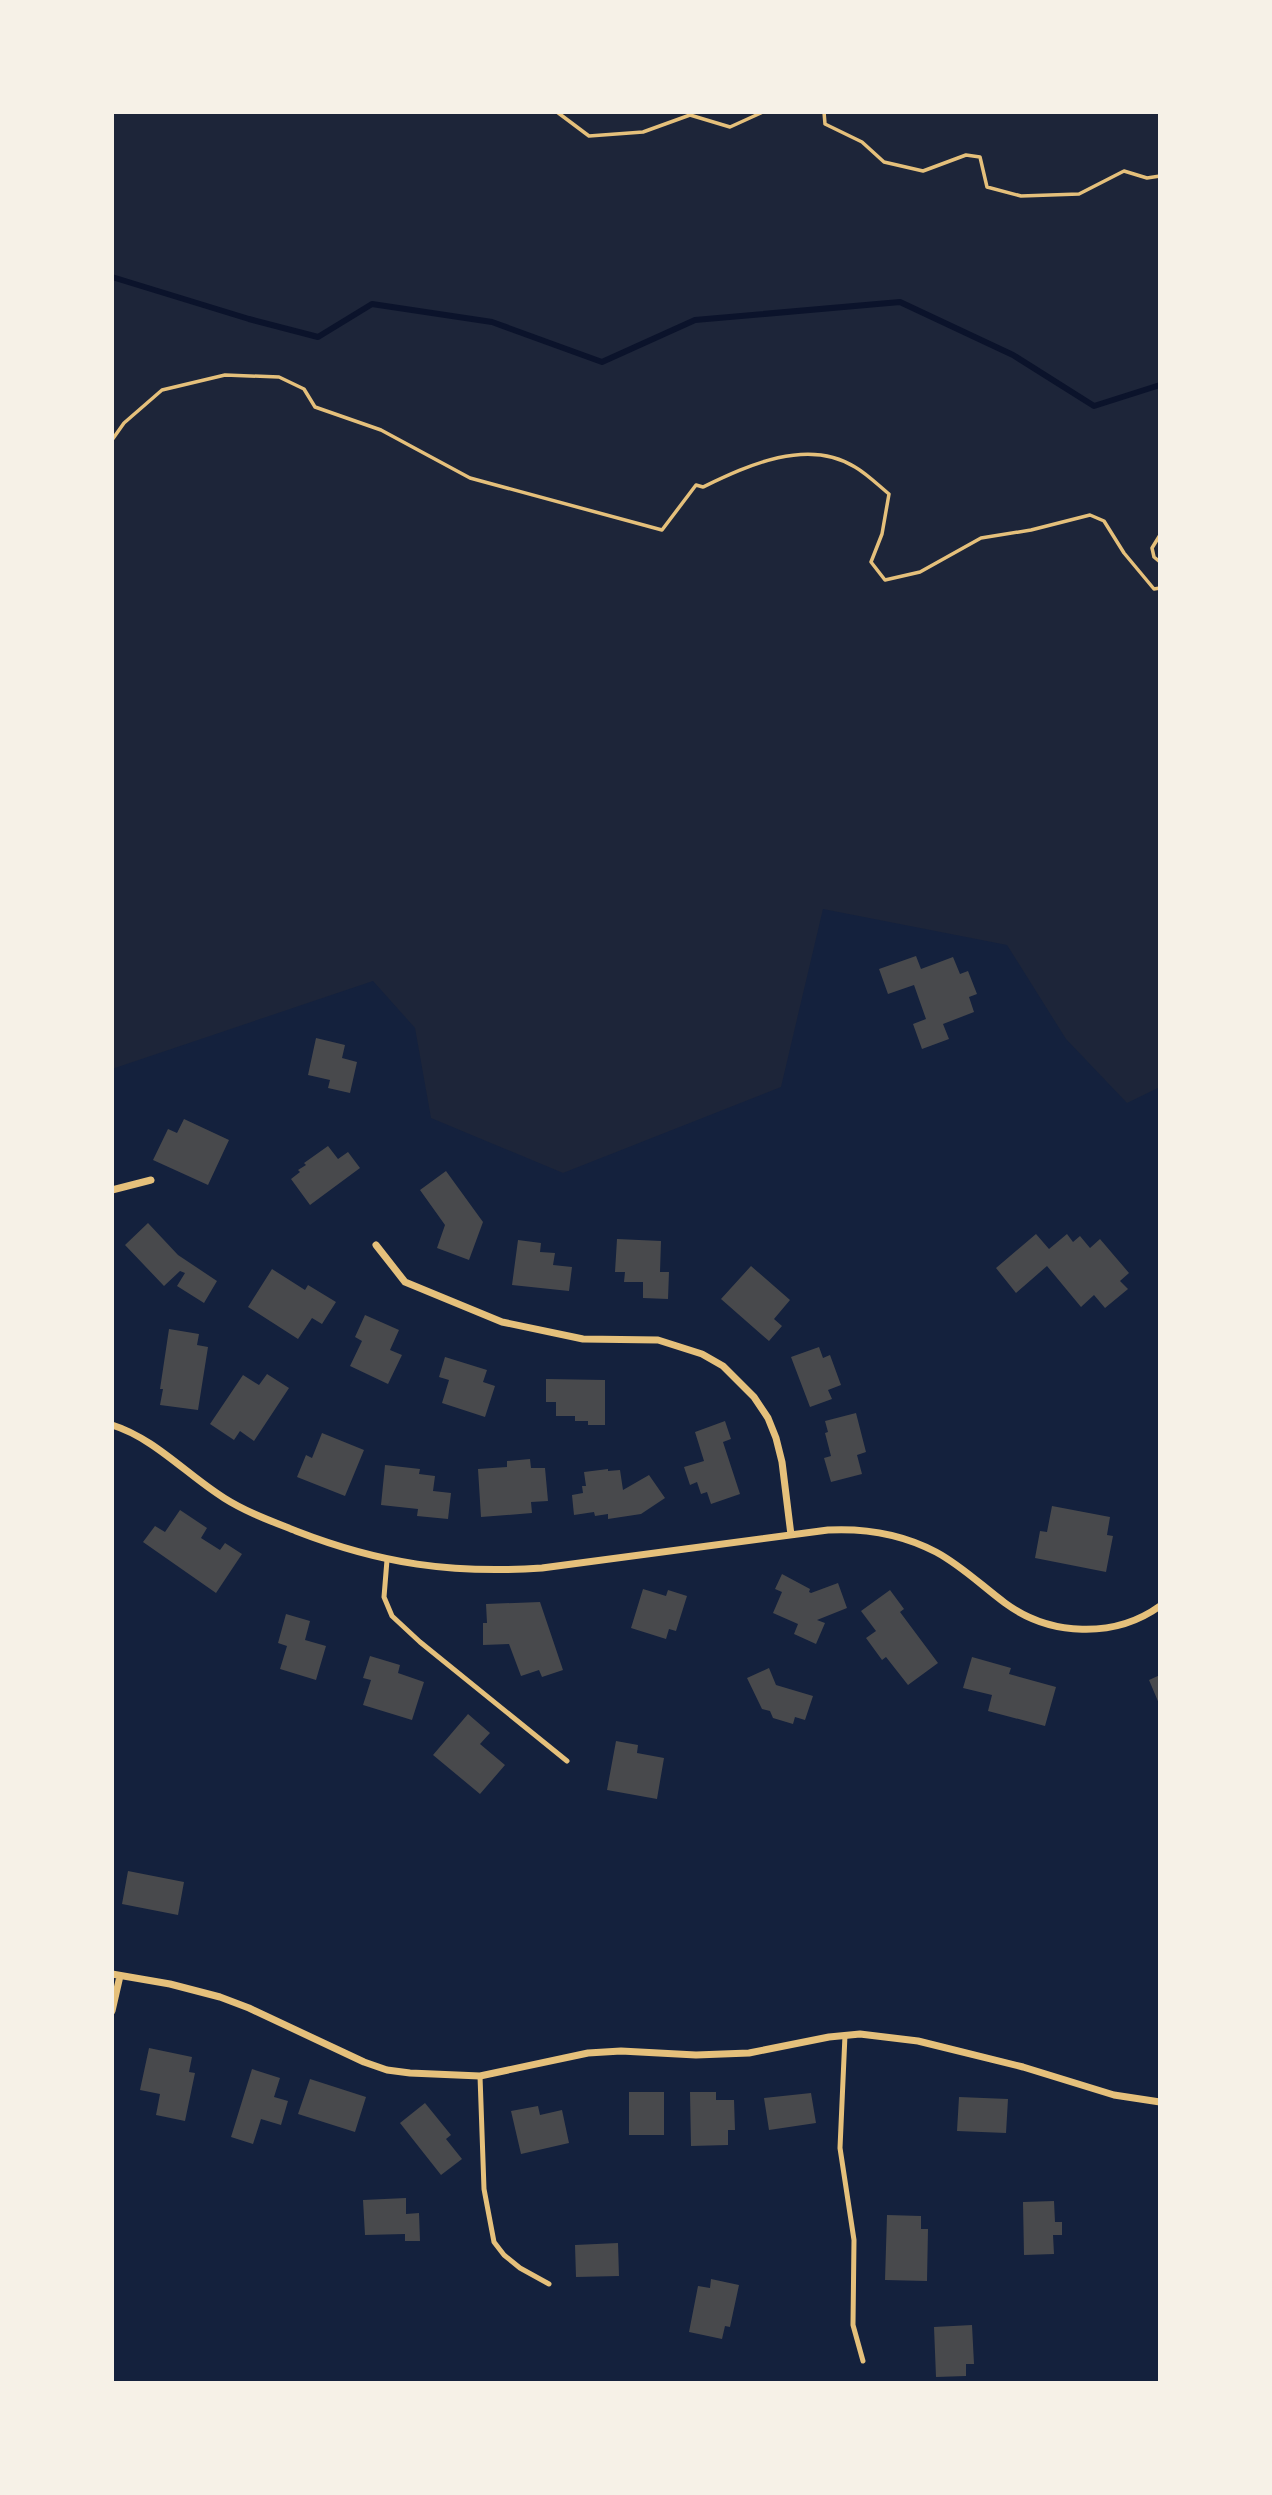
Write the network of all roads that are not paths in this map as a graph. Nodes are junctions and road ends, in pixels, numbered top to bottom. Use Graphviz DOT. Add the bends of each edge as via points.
graph roads {
  1 [pos="150,1180"];
  2 [pos="112,1190"];
  3 [pos="376,1245"];
  4 [pos="112,1425"];
  5 [pos="791,1535"];
  6 [pos="387,1560"];
  7 [pos="1160,1606"];
  8 [pos="567,1762"];
  9 [pos="116,1975"];
  10 [pos="112,2011"];
  11 [pos="845,2035"];
  12 [pos="480,2076"];
  13 [pos="1160,2102"];
  14 [pos="550,2284"];
  15 [pos="863,2361"];
  1 -- 2 [label="street"];
  3 -- 5 [label="street" via="405,1282 502,1322 583,1339 658,1340 723,1366 768,1418 782,1462"];
  4 -- 6 [label="street" via="142,1439 253,1514"];
  5 -- 6 [label="street" via="542,1568 432,1567"];
  5 -- 7 [label="street" via="874,1530 914,1542 955,1563 1022,1614 1058,1628 1100,1629"];
  6 -- 8 [label="lane" via="384,1597 393,1616"];
  9 -- 10 [label="street"];
  9 -- 12 [label="street" via="220,1997 387,2070"];
  11 -- 12 [label="street" via="749,2053 588,2053"];
  11 -- 13 [label="street" via="918,2041 1114,2095"];
  11 -- 15 [label="lane" via="840,2148 854,2240 853,2325"];
  12 -- 14 [label="lane" via="484,2189 494,2242 504,2256"];
}
